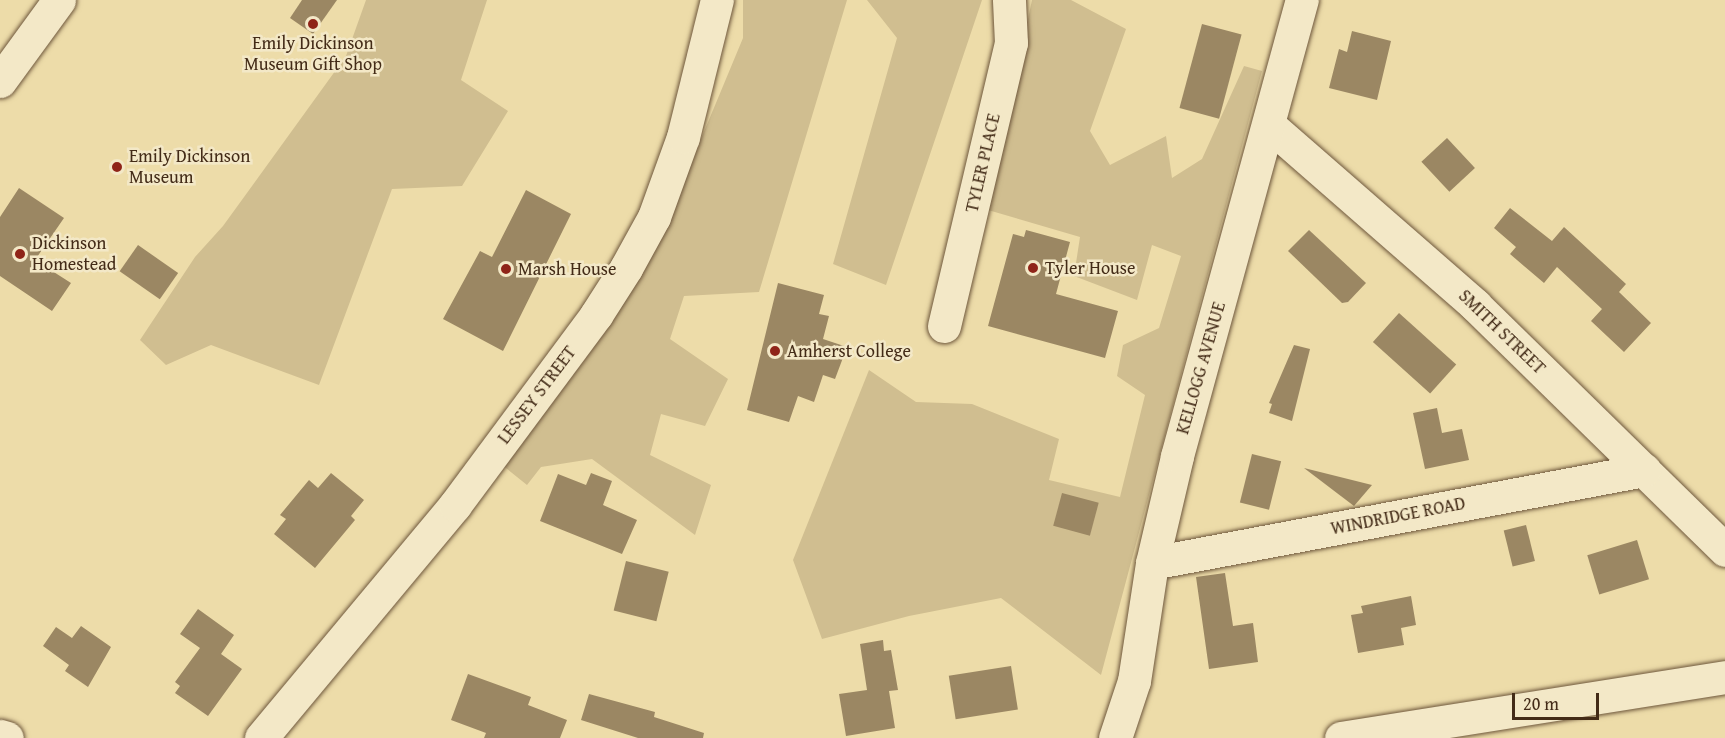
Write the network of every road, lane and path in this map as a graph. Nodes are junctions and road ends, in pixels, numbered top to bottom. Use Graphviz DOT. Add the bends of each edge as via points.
graph roads {
  1 [pos="59,0"];
  2 [pos="717,0"];
  3 [pos="1009,0"];
  4 [pos="1302,0"];
  5 [pos="0,81"];
  6 [pos="1269,125"];
  7 [pos="944,326"];
  8 [pos="1644,470"];
  9 [pos="1725,550"];
  10 [pos="1152,563"];
  11 [pos="1725,677"];
  12 [pos="0,736"];
  13 [pos="7,738"];
  14 [pos="261,738"];
  15 [pos="1115,738"];
  16 [pos="1341,738"];
  1 -- 5 [label="street"];
  2 -- 14 [label="street, LESSEY STREET" via="683,138 654,217 626,268 596,315 455,505"];
  3 -- 7 [label="street, TYLER PLACE" via="1011,44"];
  4 -- 6 [label="street, KELLOGG AVENUE"];
  6 -- 8 [label="street, SMITH STREET" via="1475,305"];
  6 -- 10 [label="street, KELLOGG AVENUE" via="1177,456"];
  8 -- 9 [label="street, SMITH STREET"];
  8 -- 10 [label="street, WINDRIDGE ROAD"];
  10 -- 15 [label="street, KELLOGG AVENUE" via="1134,681"];
  11 -- 16 [label="street"];
  12 -- 13 [label="street"];
}
